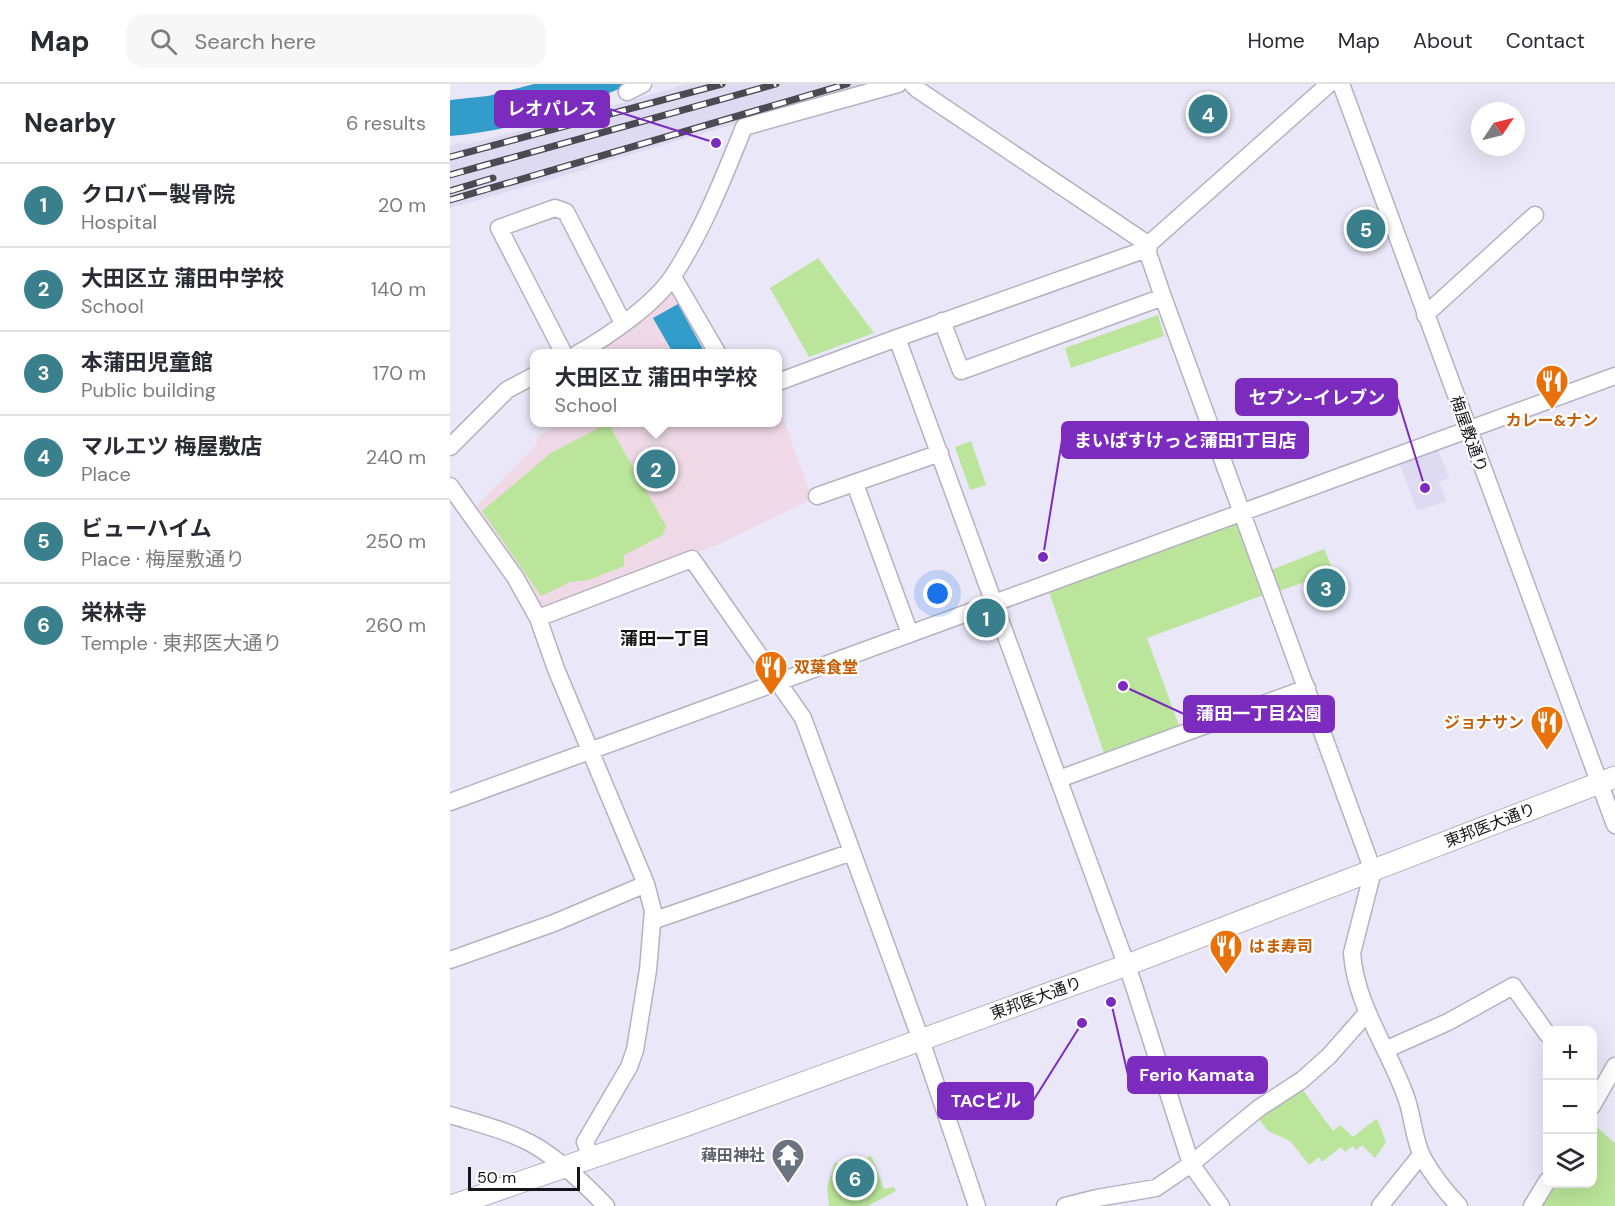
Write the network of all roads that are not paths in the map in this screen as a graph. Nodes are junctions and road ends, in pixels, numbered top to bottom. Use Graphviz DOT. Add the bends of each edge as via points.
graph roads {
  1 [pos="643,84"];
  2 [pos="898,84"];
  3 [pos="912,84"];
  4 [pos="1329,84"];
  5 [pos="1341,84"];
  6 [pos="627,92"];
  7 [pos="1535,215"];
  8 [pos="1149,245"];
  9 [pos="673,277"];
  10 [pos="1164,297"];
  11 [pos="1425,315"];
  12 [pos="942,321"];
  13 [pos="623,323"];
  14 [pos="897,338"];
  15 [pos="561,349"];
  16 [pos="586,349"];
  17 [pos="715,349"];
  18 [pos="1615,376"];
  19 [pos="530,377"];
  20 [pos="782,380"];
  21 [pos="1468,431"];
  22 [pos="450,447"];
  23 [pos="940,453"];
  24 [pos="855,483"];
  25 [pos="450,486"];
  26 [pos="817,496"];
  27 [pos="1242,513"];
  28 [pos="995,603"];
  29 [pos="538,618"];
  30 [pos="910,634"];
  31 [pos="779,683"];
  32 [pos="1306,688"];
  33 [pos="590,752"];
  34 [pos="1059,779"];
  35 [pos="1607,779"];
  36 [pos="450,802"];
  37 [pos="1615,825"];
  38 [pos="852,852"];
  39 [pos="1373,871"];
  40 [pos="646,884"];
  41 [pos="652,921"];
  42 [pos="450,960"];
  43 [pos="1127,965"];
  44 [pos="1367,1013"];
  45 [pos="1543,1028"];
  46 [pos="921,1040"];
  47 [pos="1385,1050"];
  48 [pos="1615,1066"];
  49 [pos="1597,1096"];
  50 [pos="450,1115"];
  51 [pos="1421,1155"];
  52 [pos="591,1158"];
  53 [pos="1191,1164"];
  54 [pos="563,1168"];
  55 [pos="1543,1188"];
  56 [pos="1099,1202"];
  57 [pos="451,1206"];
  58 [pos="606,1206"];
  59 [pos="977,1206"];
  60 [pos="1065,1206"];
  61 [pos="1221,1206"];
  62 [pos="1380,1206"];
  63 [pos="1459,1206"];
  64 [pos="1532,1206"];
  1 -- 6 [label="street"];
  2 -- 9 [label="street" via="746,127 709,214"];
  3 -- 8 [label="street"];
  4 -- 8 [label="street"];
  5 -- 11 [label="street, 梅屋敷通り"];
  7 -- 11 [label="street"];
  8 -- 10 [label="street" via="1148,253"];
  8 -- 12 [label="street"];
  9 -- 13 [label="street"];
  9 -- 17 [label="street"];
  10 -- 12 [label="street" via="961,371"];
  10 -- 27 [label="street"];
  11 -- 21 [label="street, 梅屋敷通り"];
  12 -- 14 [label="street"];
  13 -- 15 [label="street" via="566,212 555,208 500,228"];
  13 -- 16 [label="street"];
  14 -- 20 [label="street"];
  14 -- 23 [label="street"];
  18 -- 21 [label="street"];
  19 -- 22 [label="street" via="507,390"];
  21 -- 27 [label="street"];
  21 -- 35 [label="street, 梅屋敷通り"];
  23 -- 24 [label="street"];
  23 -- 28 [label="street"];
  24 -- 26 [label="street"];
  24 -- 30 [label="street"];
  25 -- 29 [label="street" via="515,577"];
  27 -- 28 [label="street"];
  27 -- 32 [label="street"];
  28 -- 30 [label="street"];
  28 -- 34 [label="street"];
  29 -- 31 [label="street" via="692,560"];
  29 -- 33 [label="street"];
  30 -- 31 [label="street"];
  31 -- 33 [label="street"];
  31 -- 38 [label="street" via="804,718"];
  32 -- 34 [label="street"];
  32 -- 39 [label="street"];
  33 -- 36 [label="street"];
  33 -- 40 [label="street"];
  34 -- 43 [label="street"];
  35 -- 37 [label="street, 梅屋敷通り"];
  35 -- 39 [label="main road, 東邦医大通り"];
  38 -- 41 [label="street"];
  38 -- 46 [label="street"];
  39 -- 43 [label="main road, 東邦医大通り"];
  39 -- 44 [label="street" via="1352,953"];
  40 -- 41 [label="street"];
  40 -- 42 [label="street" via="554,923"];
  41 -- 52 [label="street" via="635,1050 585,1142"];
  43 -- 46 [label="main road, 東邦医大通り"];
  43 -- 53 [label="street"];
  44 -- 47 [label="street"];
  44 -- 53 [label="street" via="1302,1080 1259,1108"];
  45 -- 47 [label="street" via="1513,986 1448,1022"];
  46 -- 52 [label="main road, 東邦医大通り"];
  46 -- 59 [label="street"];
  47 -- 51 [label="street" via="1407,1098"];
  48 -- 49 [label="street"];
  50 -- 54 [label="street" via="522,1139"];
  51 -- 62 [label="street"];
  51 -- 63 [label="street"];
  52 -- 54 [label="main road, 東邦医大通り"];
  53 -- 56 [label="street" via="1156,1188"];
  53 -- 61 [label="street"];
  54 -- 57 [label="main road, 東邦医大通り"];
  54 -- 58 [label="street"];
  55 -- 64 [label="street"];
  56 -- 60 [label="street"];
}
